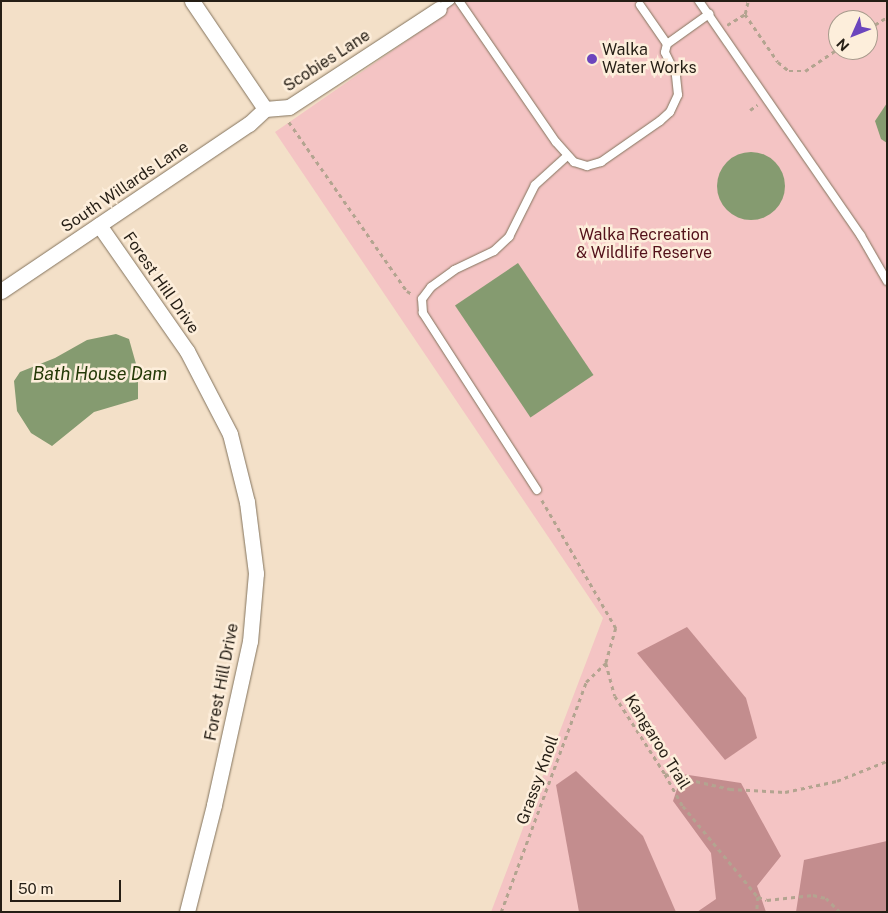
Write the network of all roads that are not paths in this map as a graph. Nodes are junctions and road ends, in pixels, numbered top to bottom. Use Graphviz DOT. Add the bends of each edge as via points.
graph roads {
  1 [pos="192,1"];
  2 [pos="460,1"];
  3 [pos="699,1"];
  4 [pos="444,5"];
  5 [pos="640,5"];
  6 [pos="709,14"];
  7 [pos="667,44"];
  8 [pos="273,109"];
  9 [pos="567,156"];
  10 [pos="99,226"];
  11 [pos="887,282"];
  12 [pos="1,292"];
  13 [pos="537,490"];
  14 [pos="187,912"];
  1 -- 8 [label="street"];
  2 -- 9 [label="lane"];
  3 -- 6 [label="lane"];
  4 -- 8 [label="street, Scobies Lane" via="289,107"];
  5 -- 7 [label="lane"];
  6 -- 7 [label="lane"];
  6 -- 11 [label="lane" via="861,236"];
  7 -- 9 [label="lane" via="665,52 676,75 678,95 670,112 601,162 587,166"];
  8 -- 10 [label="street, South Willards Lane"];
  9 -- 13 [label="lane" via="535,185 509,237 494,251 454,270 431,287 422,299 423,313"];
  10 -- 12 [label="street, South Willards Lane"];
  10 -- 14 [label="street, Forest Hill Drive" via="187,351 230,434 247,502 256,573 250,641"];
}
